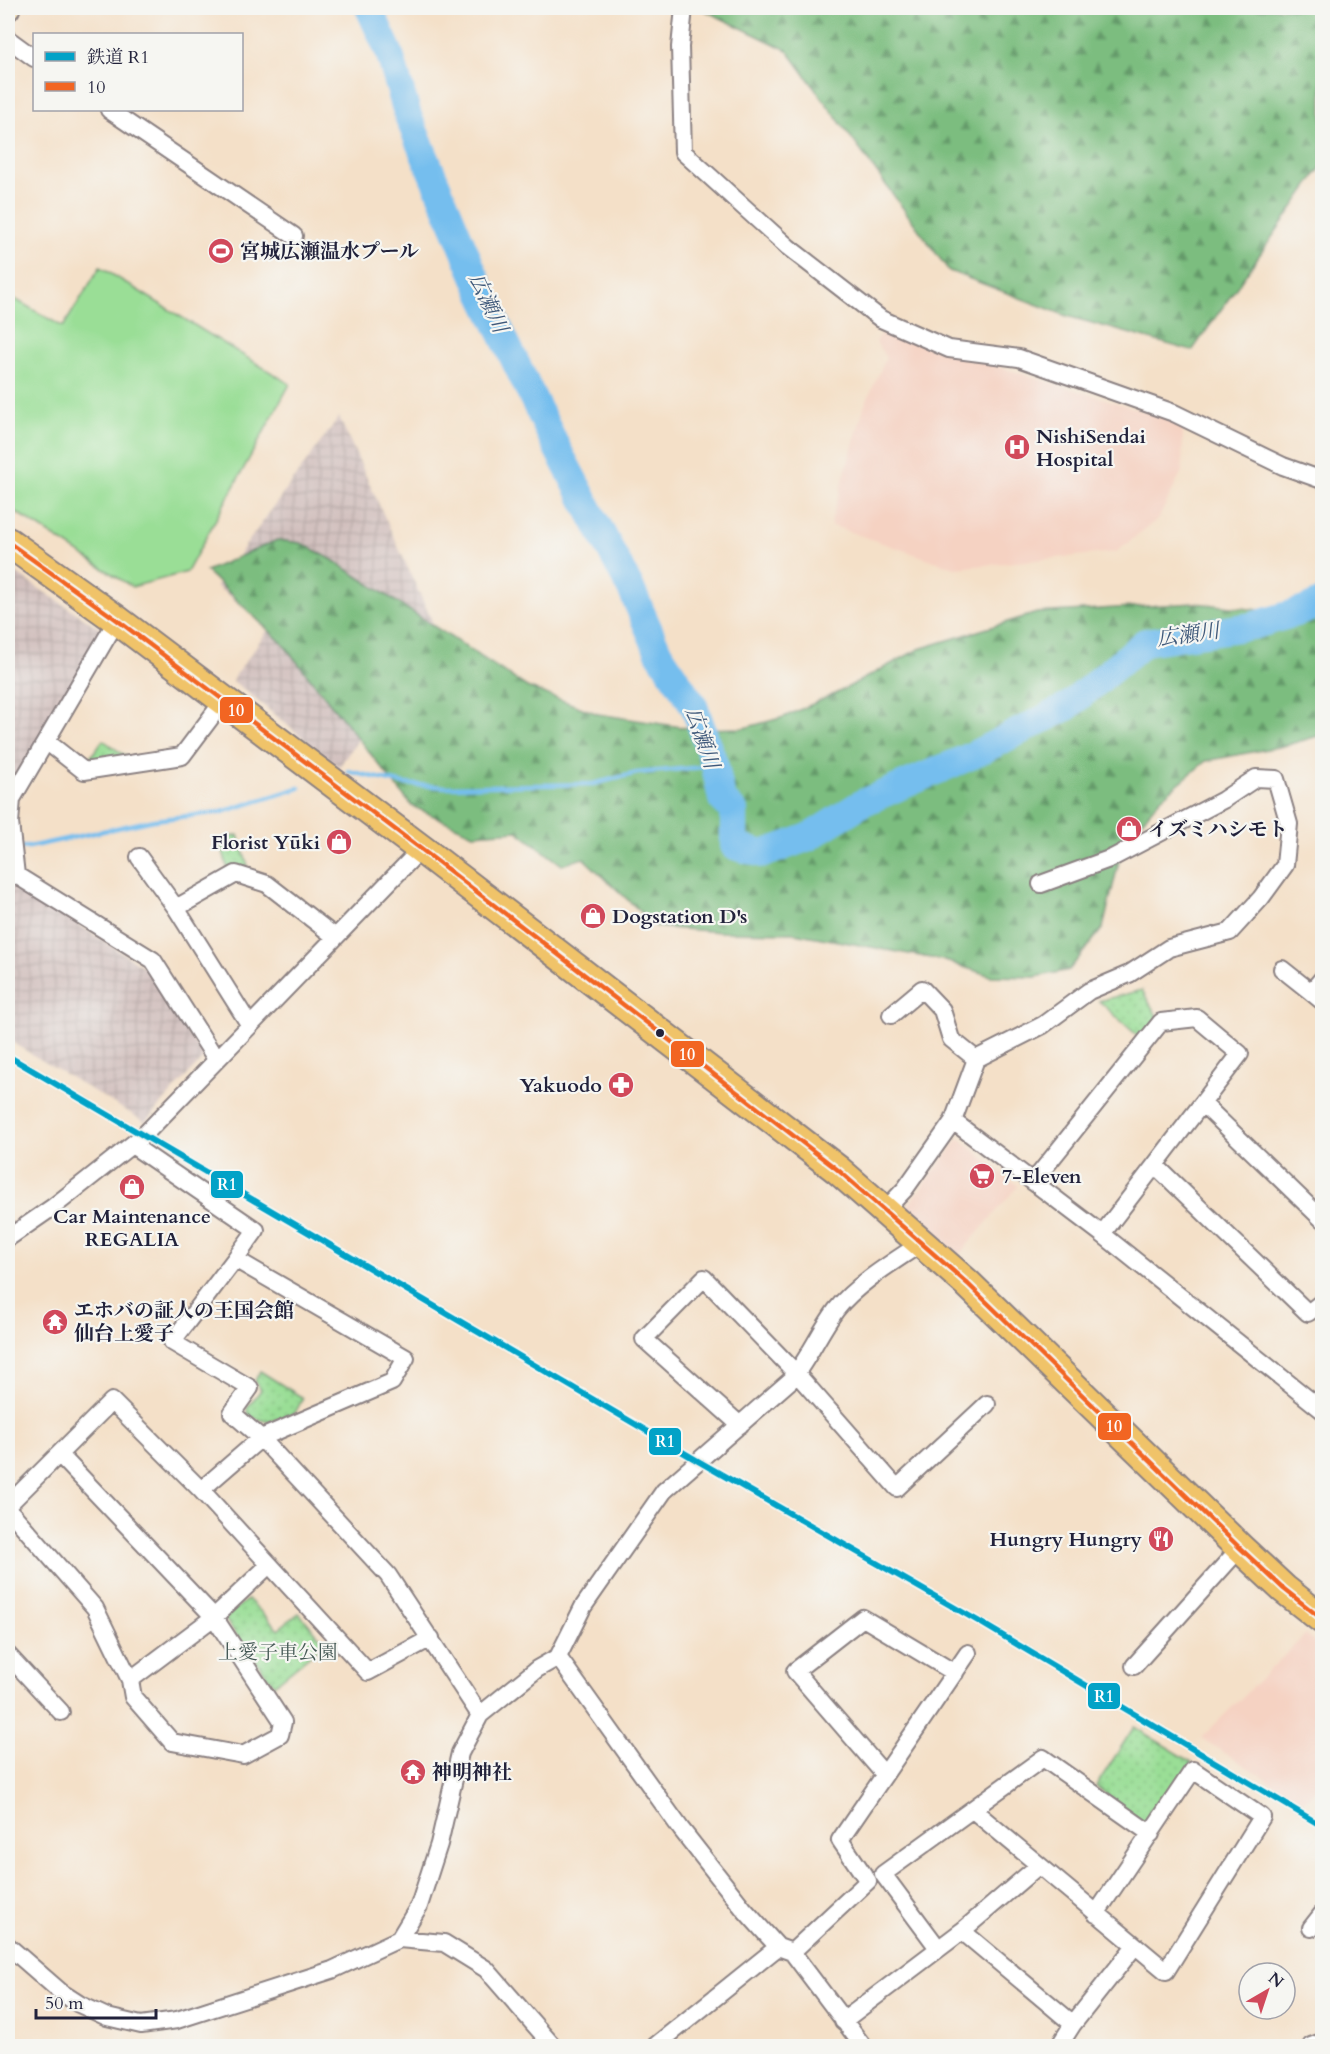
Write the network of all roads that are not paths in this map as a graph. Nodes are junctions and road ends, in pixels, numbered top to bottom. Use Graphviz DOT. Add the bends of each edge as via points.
graph roads {
  1 [pos="684,8"];
  2 [pos="8,39"];
  3 [pos="33,57"];
  4 [pos="111,111"];
  5 [pos="294,236"];
  6 [pos="1323,480"];
  7 [pos="8,542"];
  8 [pos="117,620"];
  9 [pos="224,700"];
  10 [pos="46,741"];
  11 [pos="421,849"];
  12 [pos="138,857"];
  13 [pos="1041,884"];
  14 [pos="176,908"];
  15 [pos="333,936"];
  16 [pos="1282,969"];
  17 [pos="1323,979"];
  18 [pos="1317,997"];
  19 [pos="891,1015"];
  20 [pos="249,1024"];
  21 [pos="216,1059"];
  22 [pos="976,1059"];
  23 [pos="1203,1104"];
  24 [pos="953,1121"];
  25 [pos="132,1145"];
  26 [pos="1156,1166"];
  27 [pos="1033,1182"];
  28 [pos="885,1210"];
  29 [pos="1323,1219"];
  30 [pos="1102,1234"];
  31 [pos="8,1238"];
  32 [pos="923,1242"];
  33 [pos="235,1259"];
  34 [pos="1323,1302"];
  35 [pos="797,1374"];
  36 [pos="987,1404"];
  37 [pos="1323,1410"];
  38 [pos="740,1425"];
  39 [pos="261,1438"];
  40 [pos="59,1454"];
  41 [pos="201,1490"];
  42 [pos="8,1507"];
  43 [pos="1240,1548"];
  44 [pos="268,1566"];
  45 [pos="214,1617"];
  46 [pos="1323,1619"];
  47 [pos="431,1638"];
  48 [pos="968,1653"];
  49 [pos="558,1657"];
  50 [pos="10,1663"];
  51 [pos="1134,1666"];
  52 [pos="955,1674"];
  53 [pos="130,1680"];
  54 [pos="61,1713"];
  55 [pos="480,1715"];
  56 [pos="884,1774"];
  57 [pos="974,1810"];
  58 [pos="1151,1834"];
  59 [pos="1038,1866"];
  60 [pos="1096,1914"];
  61 [pos="1323,1914"];
  62 [pos="1311,1928"];
  63 [pos="962,1931"];
  64 [pos="399,1939"];
  65 [pos="8,1946"];
  66 [pos="1134,1947"];
  67 [pos="938,1948"];
  68 [pos="785,1949"];
  69 [pos="843,2021"];
  70 [pos="1073,2024"];
  71 [pos="1323,2042"];
  72 [pos="553,2046"];
  73 [pos="655,2046"];
  74 [pos="863,2046"];
  75 [pos="1059,2046"];
  76 [pos="1311,2046"];
  1 -- 6 [label="street" via="680,47 683,152 788,247 881,319 949,349 1019,358 1174,413 1283,466"];
  2 -- 3 [label="street"];
  4 -- 5 [label="street"];
  7 -- 8 [label="highway"];
  8 -- 9 [label="highway"];
  8 -- 10 [label="street"];
  9 -- 10 [label="street" via="183,756 84,771"];
  9 -- 11 [label="highway"];
  10 -- 21 [label="street" via="12,799 10,823 16,874 153,960"];
  11 -- 15 [label="street"];
  11 -- 28 [label="highway" via="764,1111"];
  12 -- 14 [label="street"];
  13 -- 22 [label="street" via="1112,858 1223,800 1256,778 1276,778 1289,824 1286,865 1230,932 1168,948 1129,974 1089,991 1043,1025"];
  14 -- 15 [label="street" via="236,874 267,884"];
  14 -- 20 [label="street"];
  15 -- 20 [label="street"];
  16 -- 18 [label="street"];
  17 -- 18 [label="street"];
  19 -- 22 [label="street" via="922,988 942,1010 951,1039"];
  20 -- 21 [label="street"];
  21 -- 25 [label="street"];
  22 -- 24 [label="street"];
  23 -- 26 [label="street"];
  23 -- 27 [label="street" via="1240,1054 1197,1018 1161,1022"];
  23 -- 29 [label="street"];
  24 -- 27 [label="street"];
  24 -- 28 [label="street" via="905,1189"];
  25 -- 31 [label="street"];
  25 -- 33 [label="street" via="256,1230"];
  26 -- 30 [label="street"];
  26 -- 34 [label="street" via="1308,1313"];
  27 -- 30 [label="street"];
  28 -- 32 [label="highway"];
  30 -- 37 [label="street"];
  32 -- 35 [label="street" via="879,1272 838,1308"];
  32 -- 43 [label="highway"];
  33 -- 39 [label="street" via="171,1342 250,1388 232,1413"];
  33 -- 39 [label="street" via="406,1358 392,1382"];
  35 -- 36 [label="street" via="897,1488"];
  35 -- 38 [label="street"];
  35 -- 38 [label="street" via="704,1278 644,1339"];
  38 -- 49 [label="street" via="664,1491 583,1607"];
  39 -- 41 [label="street"];
  39 -- 47 [label="street" via="388,1575"];
  40 -- 41 [label="street" via="112,1401"];
  40 -- 42 [label="street"];
  40 -- 45 [label="street"];
  41 -- 44 [label="street"];
  42 -- 53 [label="street" via="95,1608"];
  43 -- 46 [label="highway"];
  43 -- 51 [label="street"];
  44 -- 45 [label="street"];
  44 -- 47 [label="street" via="368,1672"];
  45 -- 53 [label="street"];
  45 -- 53 [label="street" via="283,1722 280,1735 243,1755 172,1742 134,1697"];
  47 -- 55 [label="street"];
  48 -- 52 [label="street"];
  49 -- 55 [label="street"];
  49 -- 68 [label="street" via="743,1908"];
  50 -- 54 [label="street"];
  52 -- 56 [label="street"];
  52 -- 56 [label="street" via="863,1618 795,1671"];
  55 -- 64 [label="street" via="460,1753 439,1844 419,1906"];
  56 -- 68 [label="street" via="840,1840 868,1881"];
  57 -- 58 [label="street" via="1043,1758"];
  57 -- 59 [label="street"];
  57 -- 67 [label="street" via="883,1874"];
  58 -- 60 [label="street"];
  58 -- 66 [label="street" via="1193,1770 1262,1817 1166,1971"];
  59 -- 60 [label="street"];
  59 -- 63 [label="street"];
  60 -- 66 [label="street"];
  61 -- 62 [label="street"];
  63 -- 67 [label="street"];
  63 -- 70 [label="street"];
  64 -- 65 [label="street" via="332,1970 177,2020 141,2025 107,2017 79,2004"];
  64 -- 72 [label="street" via="444,1943 486,1969"];
  66 -- 70 [label="street"];
  67 -- 69 [label="street"];
  68 -- 69 [label="street"];
  68 -- 73 [label="street"];
  69 -- 74 [label="street"];
  70 -- 75 [label="street"];
  71 -- 76 [label="street"];
}
